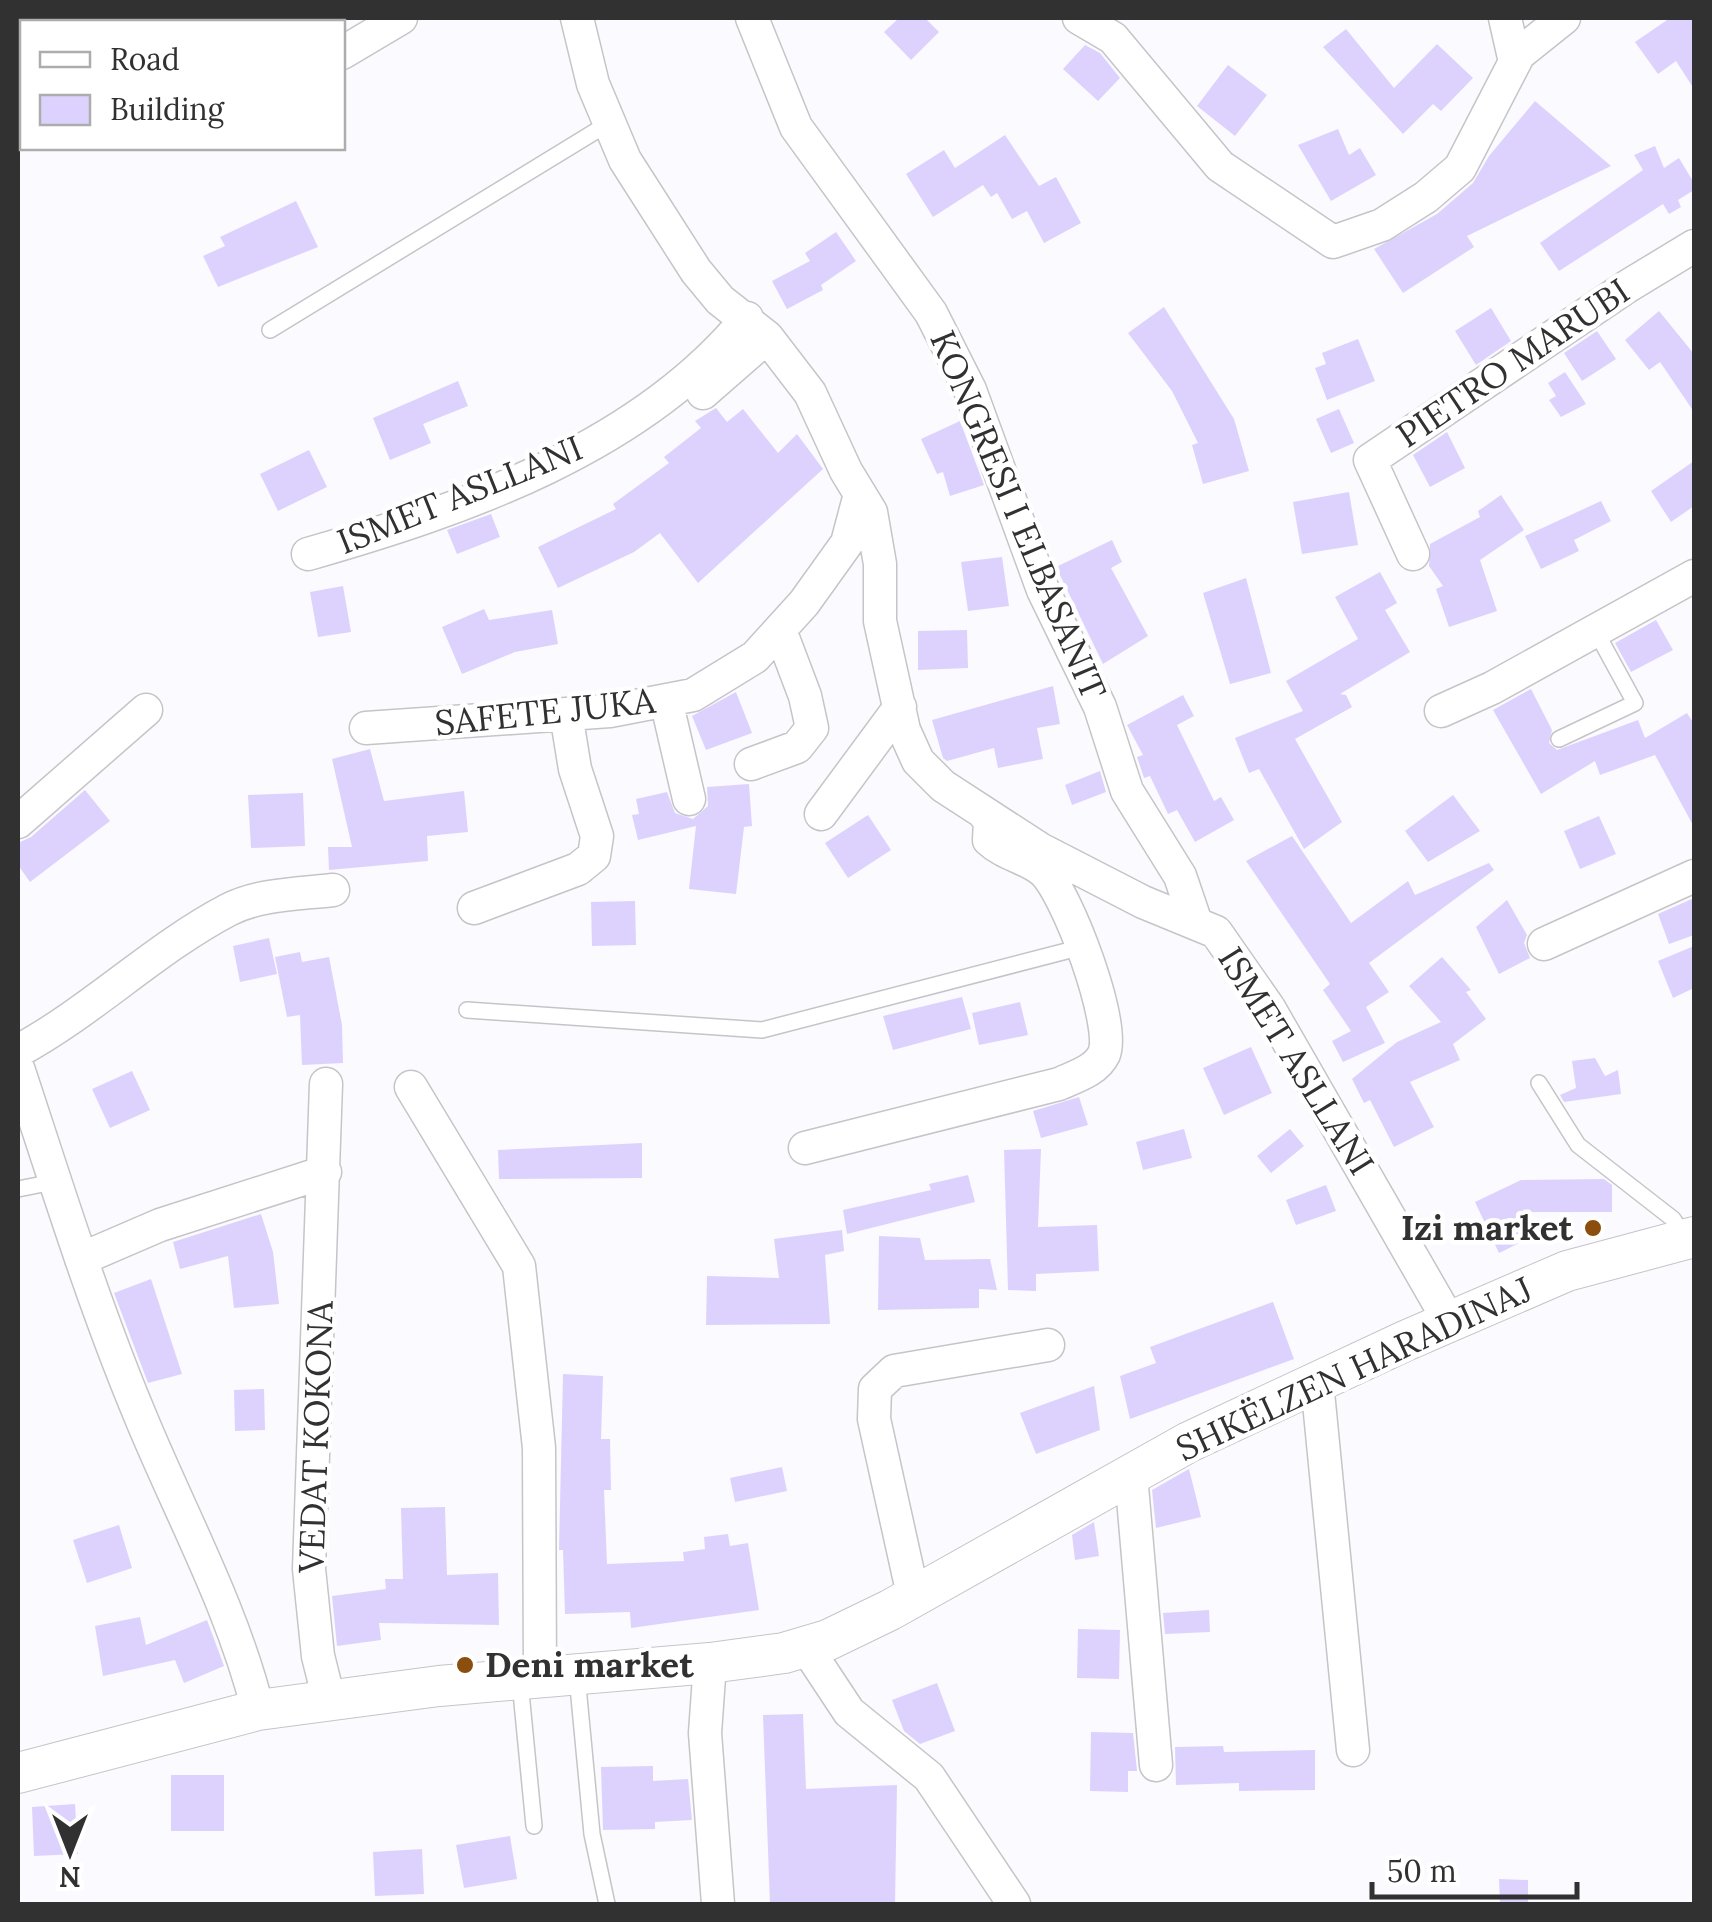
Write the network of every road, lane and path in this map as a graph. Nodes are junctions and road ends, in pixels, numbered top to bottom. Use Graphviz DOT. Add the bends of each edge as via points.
graph roads {
  1 [pos="577,18"];
  2 [pos="752,18"];
  3 [pos="1079,18"];
  4 [pos="1505,18"];
  5 [pos="1564,18"];
  6 [pos="383,22"];
  7 [pos="345,51"];
  8 [pos="1515,62"];
  9 [pos="609,123"];
  10 [pos="1694,246"];
  11 [pos="757,327"];
  12 [pos="270,330"];
  13 [pos="860,494"];
  14 [pos="526,501"];
  15 [pos="308,554"];
  16 [pos="1413,554"];
  17 [pos="1694,576"];
  18 [pos="1594,628"];
  19 [pos="780,630"];
  20 [pos="666,700"];
  21 [pos="900,708"];
  22 [pos="146,710"];
  23 [pos="1441,711"];
  24 [pos="566,714"];
  25 [pos="366,728"];
  26 [pos="1559,738"];
  27 [pos="752,764"];
  28 [pos="689,800"];
  29 [pos="978,808"];
  30 [pos="821,814"];
  31 [pos="18,822"];
  32 [pos="1694,876"];
  33 [pos="333,890"];
  34 [pos="474,908"];
  35 [pos="1196,924"];
  36 [pos="1544,944"];
  37 [pos="1082,947"];
  38 [pos="467,1010"];
  39 [pos="18,1051"];
  40 [pos="18,1068"];
  41 [pos="1539,1082"];
  42 [pos="326,1084"];
  43 [pos="411,1087"];
  44 [pos="805,1148"];
  45 [pos="325,1172"];
  46 [pos="53,1182"];
  47 [pos="18,1189"];
  48 [pos="1690,1238"];
  49 [pos="80,1259"];
  50 [pos="1450,1322"];
  51 [pos="1048,1345"];
  52 [pos="1317,1382"];
  53 [pos="1131,1475"];
  54 [pos="914,1596"];
  55 [pos="806,1647"];
  56 [pos="710,1663"];
  57 [pos="546,1676"];
  58 [pos="328,1700"];
  59 [pos="258,1710"];
  60 [pos="1353,1750"];
  61 [pos="1156,1765"];
  62 [pos="18,1772"];
  63 [pos="534,1826"];
  64 [pos="608,1904"];
  65 [pos="718,1904"];
  66 [pos="1014,1904"];
  1 -- 9 [label="street, ISMET ASLLANI"];
  2 -- 35 [label="street, KONGRESI I ELBASANIT" via="796,126 932,313 970,390 1043,590 1100,707 1127,791 1180,876"];
  3 -- 8 [label="street" via="1113,38 1220,166 1333,242 1382,225 1460,168"];
  4 -- 8 [label="street"];
  5 -- 8 [label="street"];
  6 -- 7 [label="street"];
  9 -- 11 [label="street, ISMET ASLLANI" via="674,241 720,300"];
  9 -- 12 [label="lane"];
  10 -- 16 [label="street, PIETRO MARUBI" via="1370,460"];
  11 -- 13 [label="street, ISMET ASLLANI" via="810,393"];
  11 -- 14 [label="street, ISMET ASLLANI" via="728,374 592,469"];
  11 -- 15 [label="street, ISMET ASLLANI" via="608,436 514,482"];
  13 -- 19 [label="street, SAFETE JUKA" via="847,543"];
  13 -- 21 [label="street, ISMET ASLLANI" via="871,512 880,620"];
  17 -- 18 [label="street"];
  18 -- 23 [label="street"];
  18 -- 26 [label="lane" via="1636,704"];
  19 -- 20 [label="street, SAFETE JUKA" via="755,657 694,695"];
  19 -- 27 [label="street" via="812,728 797,747"];
  20 -- 24 [label="street, SAFETE JUKA"];
  20 -- 28 [label="street"];
  21 -- 29 [label="street, ISMET ASLLANI" via="918,761"];
  21 -- 30 [label="street"];
  22 -- 31 [label="street"];
  24 -- 25 [label="street, SAFETE JUKA"];
  24 -- 34 [label="street" via="597,836 594,856 578,869"];
  29 -- 35 [label="street, ISMET ASLLANI" via="1097,880"];
  29 -- 37 [label="street, ISMET ASLLANI" via="990,820 989,840 1042,870"];
  32 -- 36 [label="street"];
  33 -- 39 [label="street" via="269,897 229,910"];
  35 -- 50 [label="street, ISMET ASLLANI" via="1216,932 1269,1008"];
  37 -- 38 [label="lane" via="762,1030"];
  37 -- 44 [label="street, ISMET ASLLANI" via="1105,1034 1104,1054 1087,1072"];
  40 -- 46 [label="street"];
  41 -- 48 [label="lane" via="1578,1145"];
  42 -- 45 [label="street, VEDAT KOKONA"];
  43 -- 57 [label="street" via="519,1266 539,1448"];
  45 -- 49 [label="street" via="160,1225"];
  45 -- 58 [label="street, VEDAT KOKONA" via="309,1569"];
  46 -- 47 [label="lane"];
  46 -- 49 [label="street"];
  48 -- 50 [label="street, SHKËLZEN HARADINAJ" via="1567,1270"];
  49 -- 59 [label="street" via="232,1628"];
  50 -- 52 [label="street, SHKËLZEN HARADINAJ"];
  51 -- 54 [label="street" via="894,1371 875,1389 874,1419"];
  52 -- 53 [label="street, SHKËLZEN HARADINAJ"];
  52 -- 60 [label="street"];
  53 -- 54 [label="street, SHKËLZEN HARADINAJ"];
  53 -- 61 [label="street"];
  54 -- 55 [label="street, SHKËLZEN HARADINAJ"];
  55 -- 56 [label="street, SHKËLZEN HARADINAJ"];
  55 -- 66 [label="street" via="849,1712 929,1777"];
  56 -- 57 [label="street, SHKËLZEN HARADINAJ"];
  56 -- 65 [label="street" via="705,1733"];
  57 -- 58 [label="street, SHKËLZEN HARADINAJ"];
  57 -- 63 [label="lane"];
  57 -- 64 [label="lane"];
  58 -- 59 [label="street, SHKËLZEN HARADINAJ"];
  59 -- 62 [label="street, SHKËLZEN HARADINAJ"];
}
